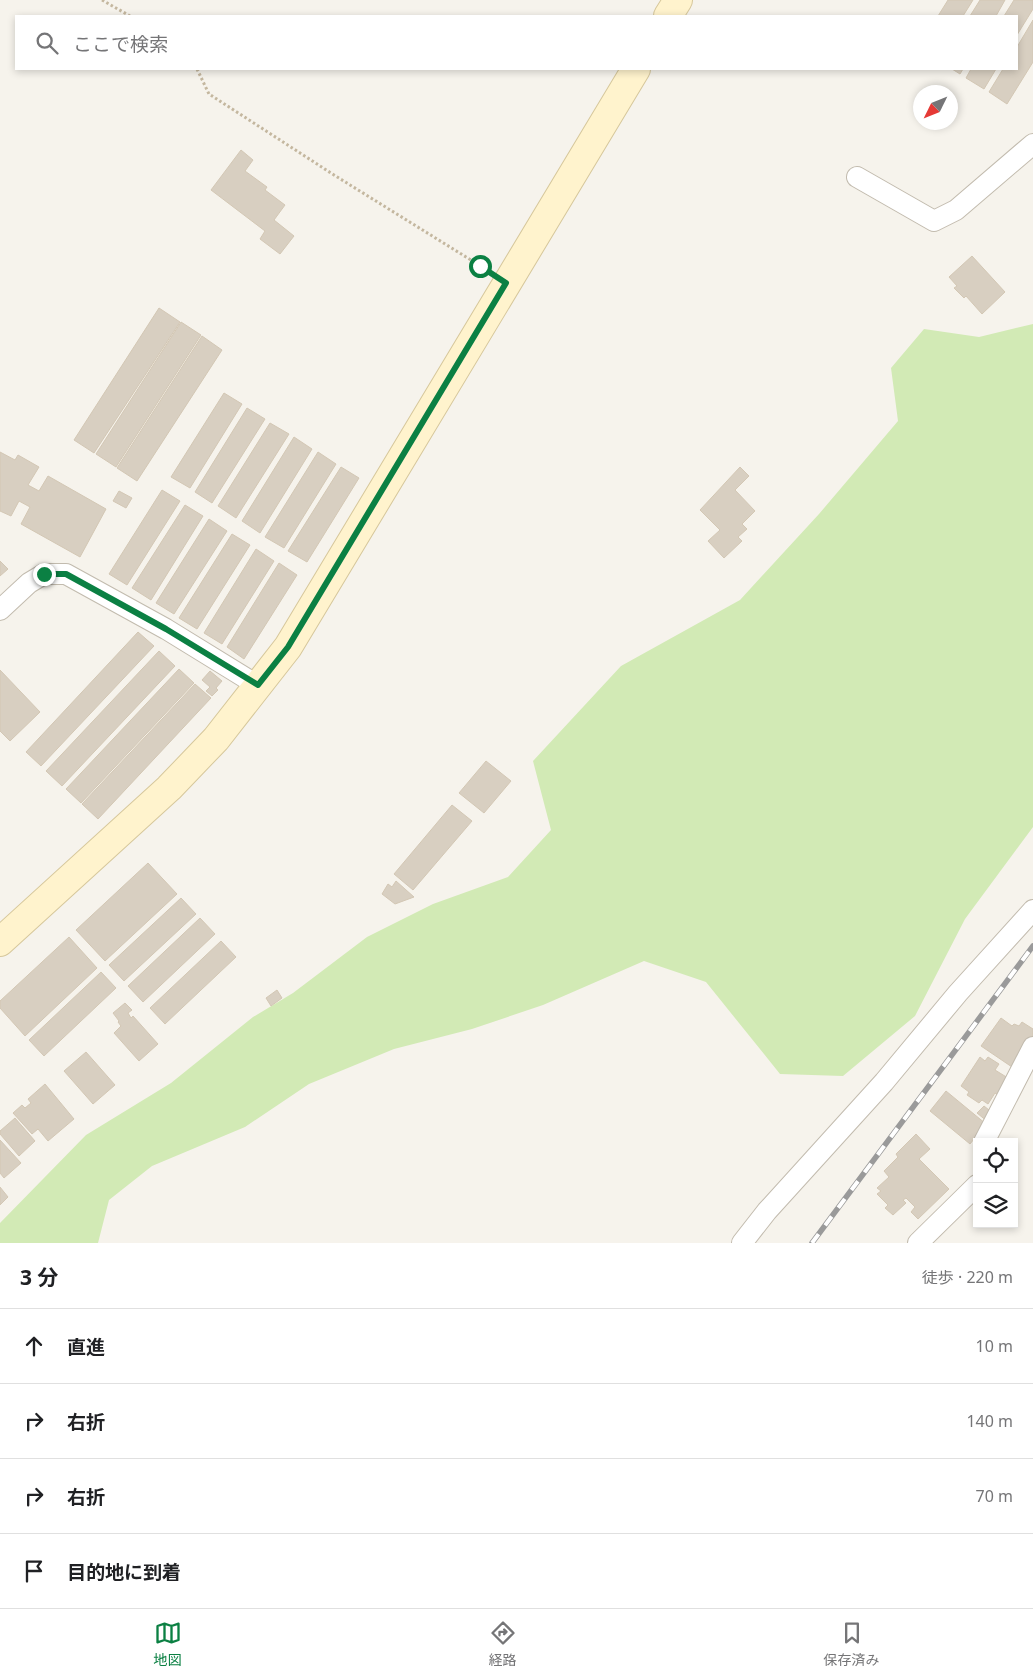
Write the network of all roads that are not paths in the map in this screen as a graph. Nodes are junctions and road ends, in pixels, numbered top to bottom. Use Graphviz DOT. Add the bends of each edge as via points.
graph roads {
  1 [pos="678,0"];
  2 [pos="669,15"];
  3 [pos="635,70"];
  4 [pos="1033,144"];
  5 [pos="858,177"];
  6 [pos="0,610"];
  7 [pos="258,685"];
  8 [pos="1033,910"];
  9 [pos="0,942"];
  10 [pos="1033,1047"];
  11 [pos="986,1138"];
  12 [pos="973,1189"];
  13 [pos="742,1243"];
  14 [pos="918,1243"];
  1 -- 2 [label="street"];
  3 -- 7 [label="street" via="288,647"];
  4 -- 5 [label="street" via="956,210 934,221"];
  6 -- 7 [label="street" via="29,583 44,574 66,574"];
  7 -- 9 [label="street" via="216,739 168,788"];
  8 -- 13 [label="street"];
  10 -- 11 [label="street"];
  12 -- 14 [label="street"];
}
